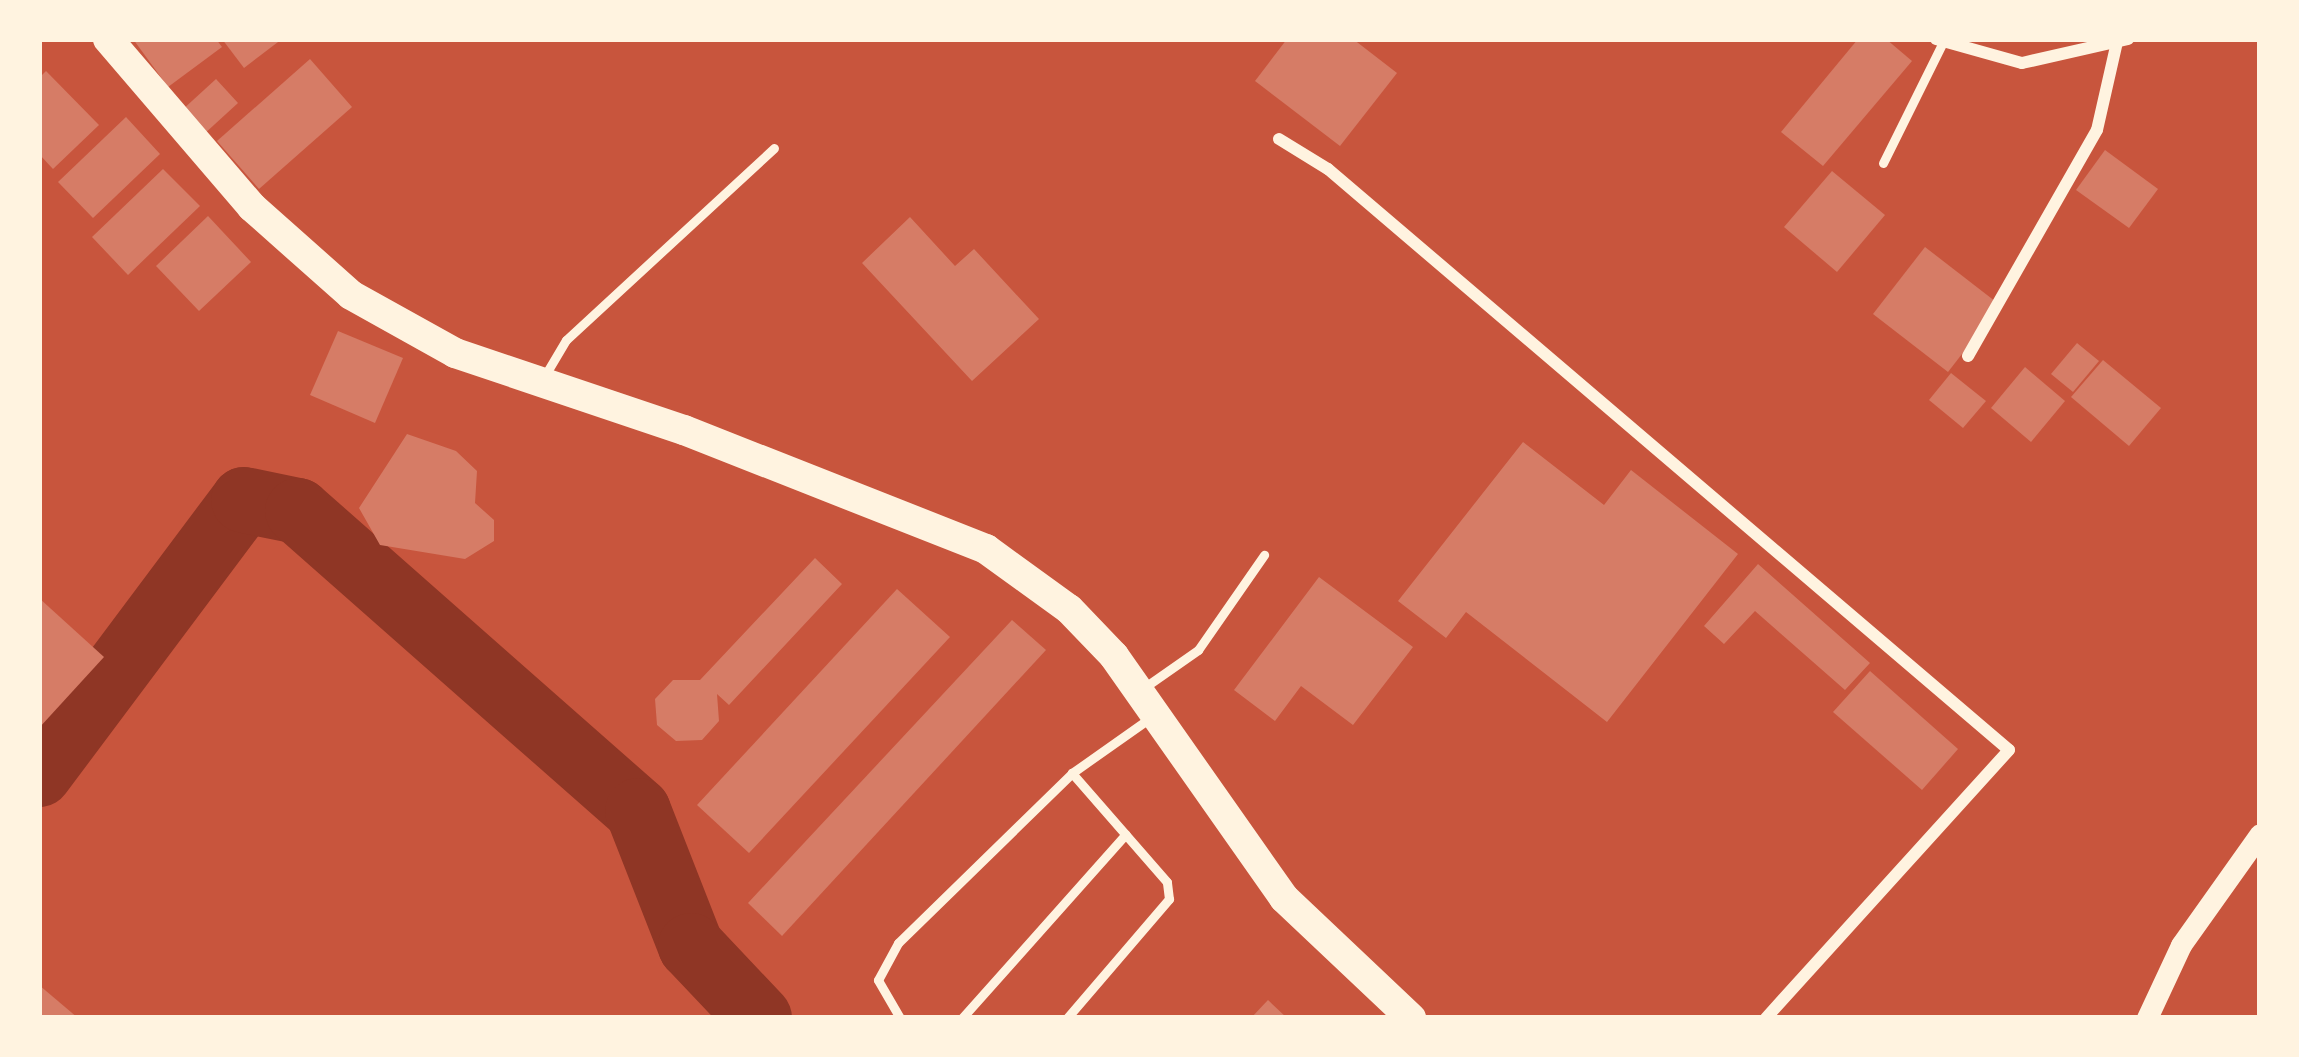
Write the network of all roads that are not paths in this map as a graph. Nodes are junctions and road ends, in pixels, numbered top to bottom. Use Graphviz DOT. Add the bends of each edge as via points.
graph roads {
  1 [pos="108,39"];
  2 [pos="1939,41"];
  3 [pos="2122,41"];
  4 [pos="1279,139"];
  5 [pos="774,148"];
  6 [pos="1883,163"];
  7 [pos="1968,356"];
  8 [pos="542,381"];
  9 [pos="1264,556"];
  10 [pos="1148,704"];
  11 [pos="1072,773"];
  12 [pos="1126,834"];
  13 [pos="2260,834"];
  14 [pos="901,1018"];
  15 [pos="962,1018"];
  16 [pos="1067,1018"];
  17 [pos="1412,1018"];
  18 [pos="1766,1018"];
  19 [pos="2147,1018"];
  1 -- 8 [label="main road" via="302,257 455,352"];
  2 -- 3 [label="street" via="2022,63"];
  2 -- 6 [label="lane"];
  3 -- 7 [label="street" via="2097,130"];
  4 -- 18 [label="street" via="1328,169 2009,750"];
  5 -- 8 [label="lane" via="566,340"];
  8 -- 10 [label="main road" via="986,549 1069,609"];
  9 -- 10 [label="lane" via="1198,650"];
  10 -- 11 [label="lane"];
  10 -- 17 [label="main road" via="1284,898"];
  11 -- 12 [label="lane"];
  11 -- 14 [label="lane" via="898,943 878,980"];
  12 -- 15 [label="lane"];
  12 -- 16 [label="lane" via="1166,882 1169,899"];
  13 -- 19 [label="street" via="2181,944"];
}
